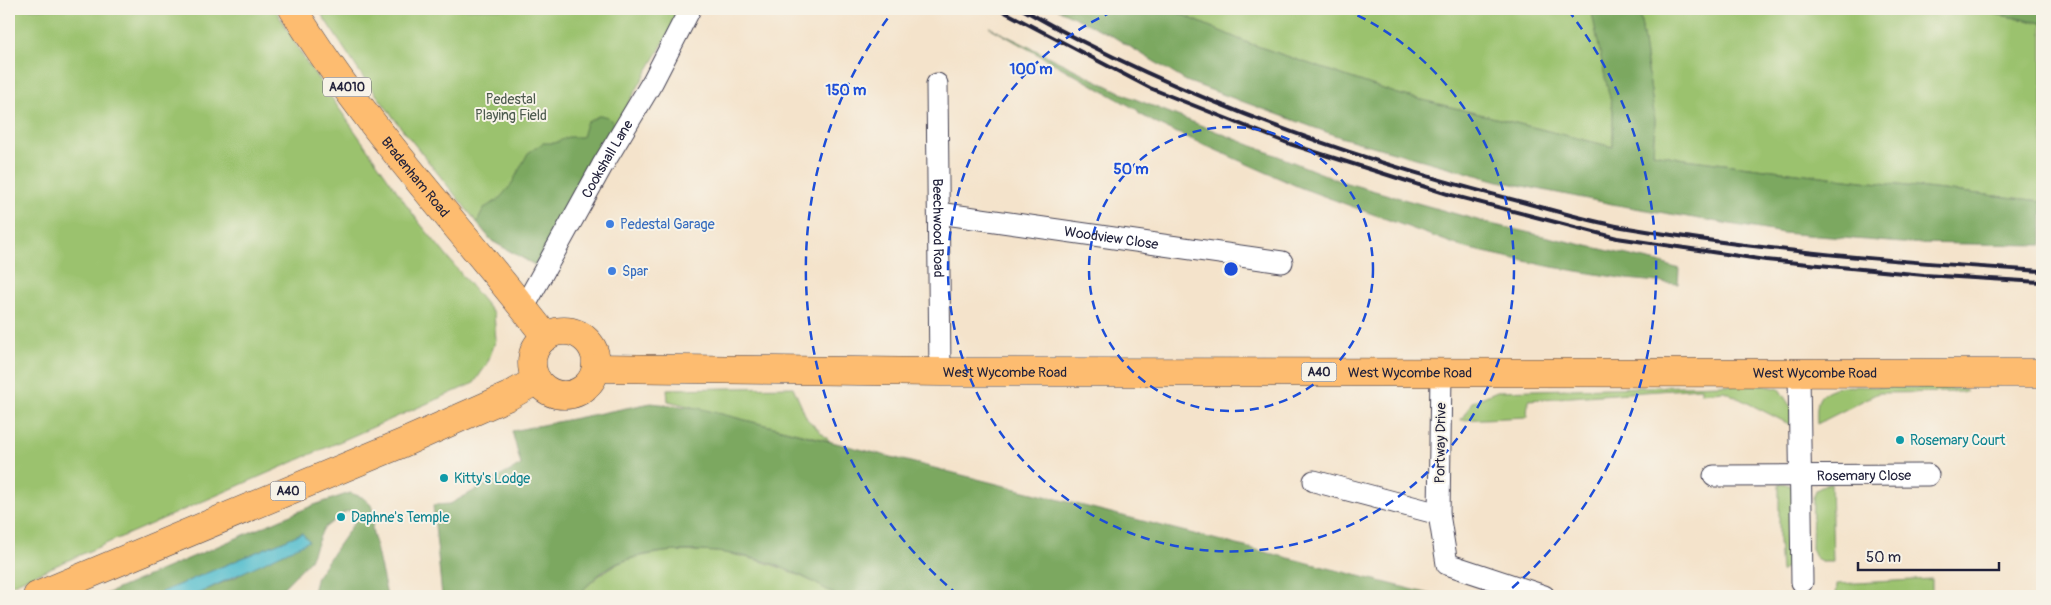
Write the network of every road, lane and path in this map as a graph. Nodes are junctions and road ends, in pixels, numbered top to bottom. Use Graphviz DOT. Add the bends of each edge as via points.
graph roads {
  1 [pos="294,9"];
  2 [pos="690,9"];
  3 [pos="937,84"];
  4 [pos="939,213"];
  5 [pos="1282,262"];
  6 [pos="523,309"];
  7 [pos="546,337"];
  8 [pos="596,368"];
  9 [pos="940,372"];
  10 [pos="1441,372"];
  11 [pos="2042,373"];
  12 [pos="1799,374"];
  13 [pos="537,380"];
  14 [pos="1928,475"];
  15 [pos="1714,476"];
  16 [pos="1800,476"];
  17 [pos="1314,480"];
  18 [pos="1439,514"];
  19 [pos="1802,582"];
  20 [pos="37,596"];
  21 [pos="1544,596"];
  1 -- 6 [label="main road, Bradenham Road / A4010" via="403,163"];
  2 -- 6 [label="street, Cookshall Lane"];
  3 -- 4 [label="street, Beechwood Road"];
  4 -- 5 [label="street, Woodview Close"];
  4 -- 9 [label="street, Beechwood Road"];
  6 -- 7 [label="main road, Bradenham Road / A4010"];
  7 -- 8 [label="main road" via="564,331 586,339 593,349"];
  7 -- 13 [label="main road" via="533,356 532,368"];
  8 -- 9 [label="main road, West Wycombe Road / A40"];
  8 -- 13 [label="main road" via="585,388 575,394 560,396 550,393"];
  9 -- 10 [label="main road, West Wycombe Road / A40"];
  10 -- 12 [label="main road, West Wycombe Road / A40"];
  10 -- 18 [label="street, Portway Drive"];
  11 -- 12 [label="main road, West Wycombe Road / A40"];
  12 -- 16 [label="street, Rosemary Close"];
  13 -- 20 [label="main road, A40" via="509,396 403,443"];
  14 -- 16 [label="street, Rosemary Close"];
  15 -- 16 [label="street, Rosemary Close"];
  16 -- 19 [label="street, Rosemary Close"];
  17 -- 18 [label="street"];
  18 -- 21 [label="street, Portway Drive" via="1447,564"];
}
